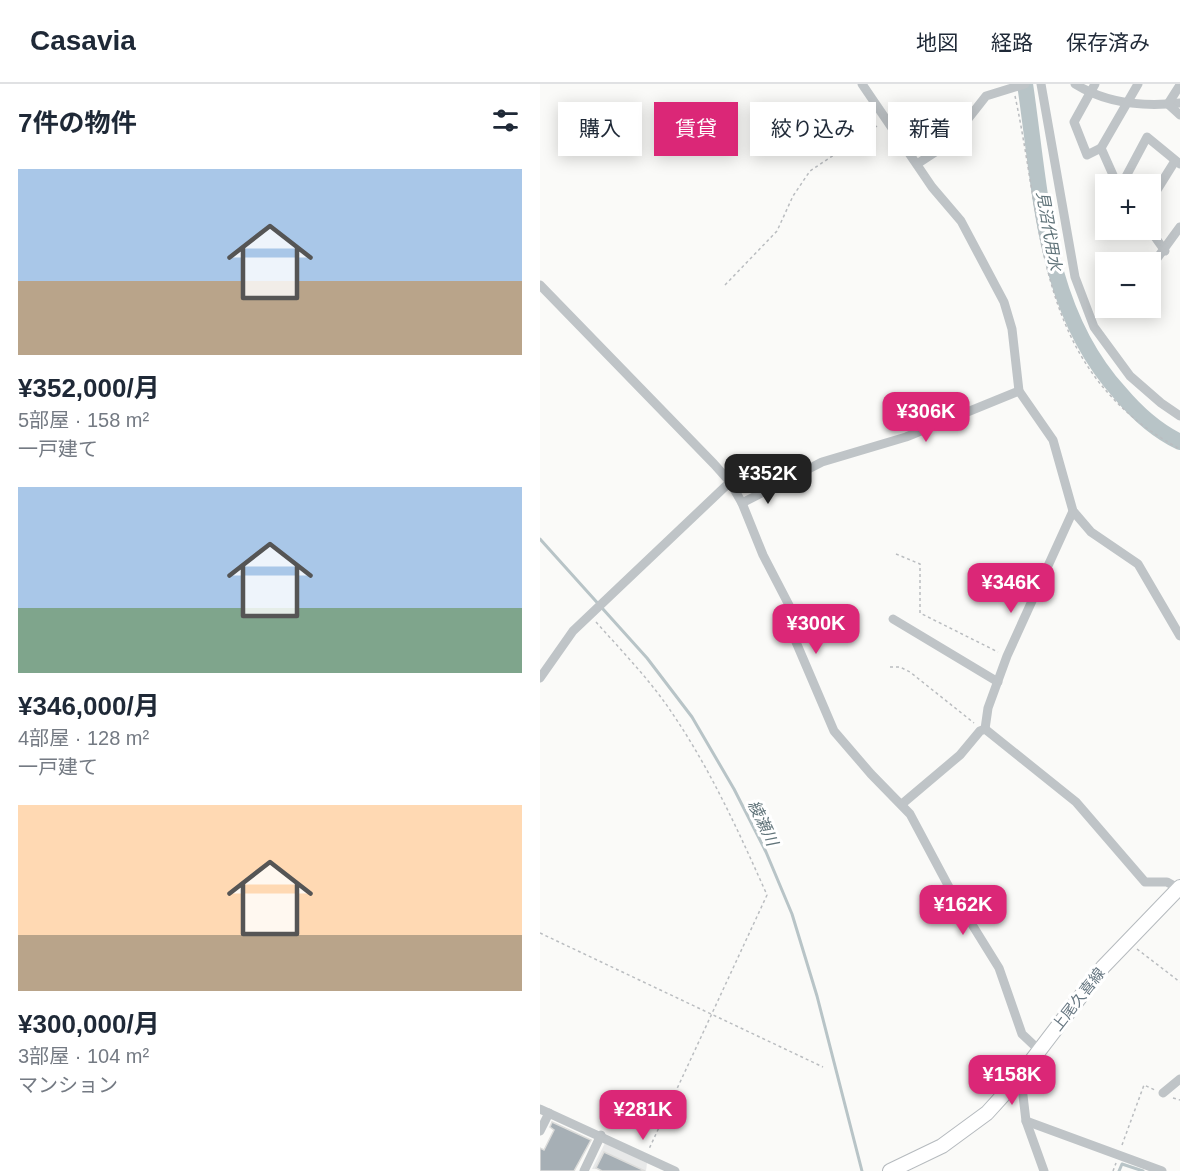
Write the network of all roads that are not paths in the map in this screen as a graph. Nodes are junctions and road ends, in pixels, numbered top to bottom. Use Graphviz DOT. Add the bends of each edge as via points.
graph roads {
  1 [pos="862,84"];
  2 [pos="1041,84"];
  3 [pos="1075,84"];
  4 [pos="1095,84"];
  5 [pos="1138,84"];
  6 [pos="1017,85"];
  7 [pos="1180,85"];
  8 [pos="1090,93"];
  9 [pos="1180,103"];
  10 [pos="1168,104"];
  11 [pos="1126,105"];
  12 [pos="1180,115"];
  13 [pos="1101,148"];
  14 [pos="1178,162"];
  15 [pos="917,164"];
  16 [pos="1113,174"];
  17 [pos="1127,174"];
  18 [pos="1161,186"];
  19 [pos="1180,226"];
  20 [pos="1157,240"];
  21 [pos="1165,251"];
  22 [pos="1161,256"];
  23 [pos="540,285"];
  24 [pos="1019,391"];
  25 [pos="1180,416"];
  26 [pos="730,482"];
  27 [pos="742,503"];
  28 [pos="1073,511"];
  29 [pos="893,619"];
  30 [pos="1180,636"];
  31 [pos="540,678"];
  32 [pos="998,681"];
  33 [pos="983,730"];
  34 [pos="902,804"];
  35 [pos="1179,888"];
  36 [pos="1039,1050"];
  37 [pos="1180,1078"];
  38 [pos="1016,1081"];
  39 [pos="1163,1093"];
  40 [pos="544,1111"];
  41 [pos="1026,1121"];
  42 [pos="540,1131"];
  43 [pos="601,1135"];
  44 [pos="655,1162"];
  45 [pos="584,1171"];
  46 [pos="650,1171"];
  47 [pos="675,1171"];
  48 [pos="890,1171"];
  49 [pos="1044,1171"];
  50 [pos="1162,1171"];
  1 -- 15 [label="street"];
  2 -- 25 [label="street" via="1075,277 1094,327 1130,376"];
  3 -- 8 [label="street"];
  4 -- 8 [label="street"];
  5 -- 11 [label="street"];
  6 -- 15 [label="street" via="986,96 949,143"];
  7 -- 10 [label="street"];
  8 -- 11 [label="street"];
  8 -- 13 [label="street" via="1074,122 1087,155"];
  9 -- 10 [label="street"];
  10 -- 11 [label="street"];
  10 -- 12 [label="street"];
  11 -- 13 [label="street"];
  13 -- 16 [label="street"];
  14 -- 17 [label="street" via="1147,137"];
  14 -- 18 [label="street"];
  15 -- 24 [label="street" via="961,221 1004,302 1012,329"];
  19 -- 21 [label="street"];
  20 -- 21 [label="street"];
  21 -- 22 [label="street"];
  23 -- 26 [label="street"];
  24 -- 27 [label="street" via="906,437 822,462"];
  24 -- 28 [label="street" via="1053,440"];
  26 -- 27 [label="street"];
  26 -- 31 [label="street" via="573,631"];
  27 -- 34 [label="street" via="763,555 792,609 790,628 834,730"];
  28 -- 30 [label="street" via="1091,532 1138,564"];
  28 -- 32 [label="street"];
  29 -- 32 [label="street"];
  32 -- 33 [label="street"];
  33 -- 34 [label="street"];
  33 -- 35 [label="street" via="1076,802 1144,882 1167,882"];
  34 -- 36 [label="street" via="999,968 1022,1034"];
  35 -- 36 [label="main road, 上尾久喜線" via="1080,995"];
  36 -- 38 [label="main road, 上尾久喜線"];
  37 -- 39 [label="street"];
  38 -- 41 [label="street" via="1022,1087"];
  38 -- 48 [label="main road, 上尾久喜線" via="972,1126 942,1146"];
  40 -- 42 [label="street"];
  40 -- 43 [label="street"];
  41 -- 49 [label="street"];
  41 -- 50 [label="street"];
  43 -- 44 [label="street"];
  43 -- 45 [label="street"];
  44 -- 46 [label="street"];
  44 -- 47 [label="street"];
}
